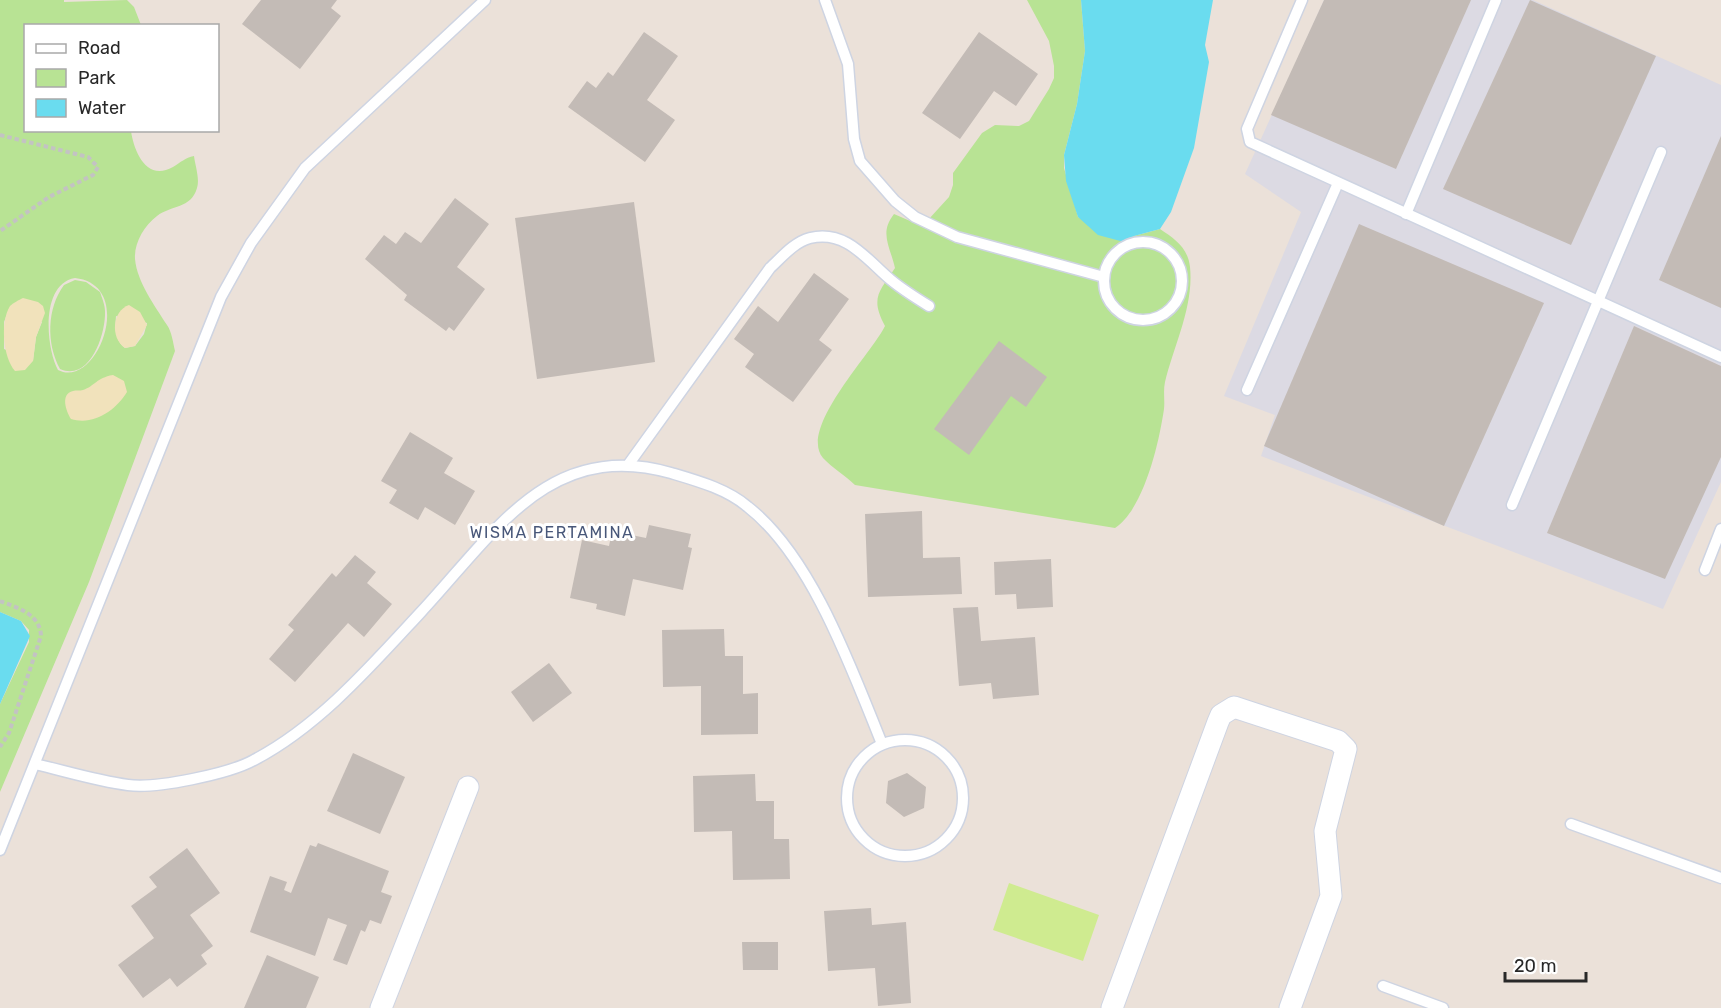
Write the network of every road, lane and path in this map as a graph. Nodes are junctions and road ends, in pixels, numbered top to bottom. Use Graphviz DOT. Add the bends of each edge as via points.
graph roads {
  1 [pos="485,0"];
  2 [pos="825,0"];
  3 [pos="1302,0"];
  4 [pos="1496,0"];
  5 [pos="0,135"];
  6 [pos="1662,152"];
  7 [pos="1338,183"];
  8 [pos="1406,214"];
  9 [pos="0,231"];
  10 [pos="1104,277"];
  11 [pos="1598,301"];
  12 [pos="929,306"];
  13 [pos="1721,357"];
  14 [pos="1247,390"];
  15 [pos="628,465"];
  16 [pos="1512,505"];
  17 [pos="1721,529"];
  18 [pos="1705,570"];
  19 [pos="0,601"];
  20 [pos="882,744"];
  21 [pos="0,747"];
  22 [pos="35,764"];
  23 [pos="468,787"];
  24 [pos="1571,824"];
  25 [pos="0,850"];
  26 [pos="1721,878"];
  27 [pos="1383,986"];
  28 [pos="381,1008"];
  29 [pos="1112,1008"];
  30 [pos="1290,1008"];
  31 [pos="1443,1008"];
  1 -- 22 [label="lane" via="305,168 251,243 221,297"];
  2 -- 10 [label="lane" via="848,64 854,139 860,161 895,201 915,217 957,237"];
  3 -- 7 [label="lane" via="1246,134 1254,145"];
  4 -- 8 [label="lane"];
  5 -- 9 [label="path" via="88,157 98,167 93,175 50,197"];
  6 -- 11 [label="lane"];
  7 -- 8 [label="lane"];
  7 -- 14 [label="lane"];
  8 -- 11 [label="lane"];
  10 -- 10 [label="lane" via="1107,265 1118,251 1143,242 1160,246 1174,258 1181,274 1180,292 1171,307 1155,317 1138,319 1114,307"];
  11 -- 13 [label="lane"];
  11 -- 16 [label="lane"];
  12 -- 15 [label="lane" via="890,279 852,245 827,236 808,238 770,268"];
  15 -- 20 [label="lane" via="658,469 725,492 769,526 808,579"];
  15 -- 22 [label="lane" via="584,469 519,505 336,699 296,734 253,761 200,778 130,786"];
  17 -- 18 [label="lane"];
  19 -- 21 [label="path" via="32,616 41,636 9,733"];
  20 -- 20 [label="lane" via="906,739 930,745 949,759 961,781 960,817 947,838 927,852 903,856 880,851 860,836 848,815 847,790 852,773 862,758"];
  22 -- 25 [label="lane"];
  23 -- 28 [label="street"];
  24 -- 26 [label="lane"];
  27 -- 31 [label="lane"];
  29 -- 30 [label="street" via="1218,722 1226,710 1234,707 1338,741 1346,749 1325,831 1331,896"];
}
